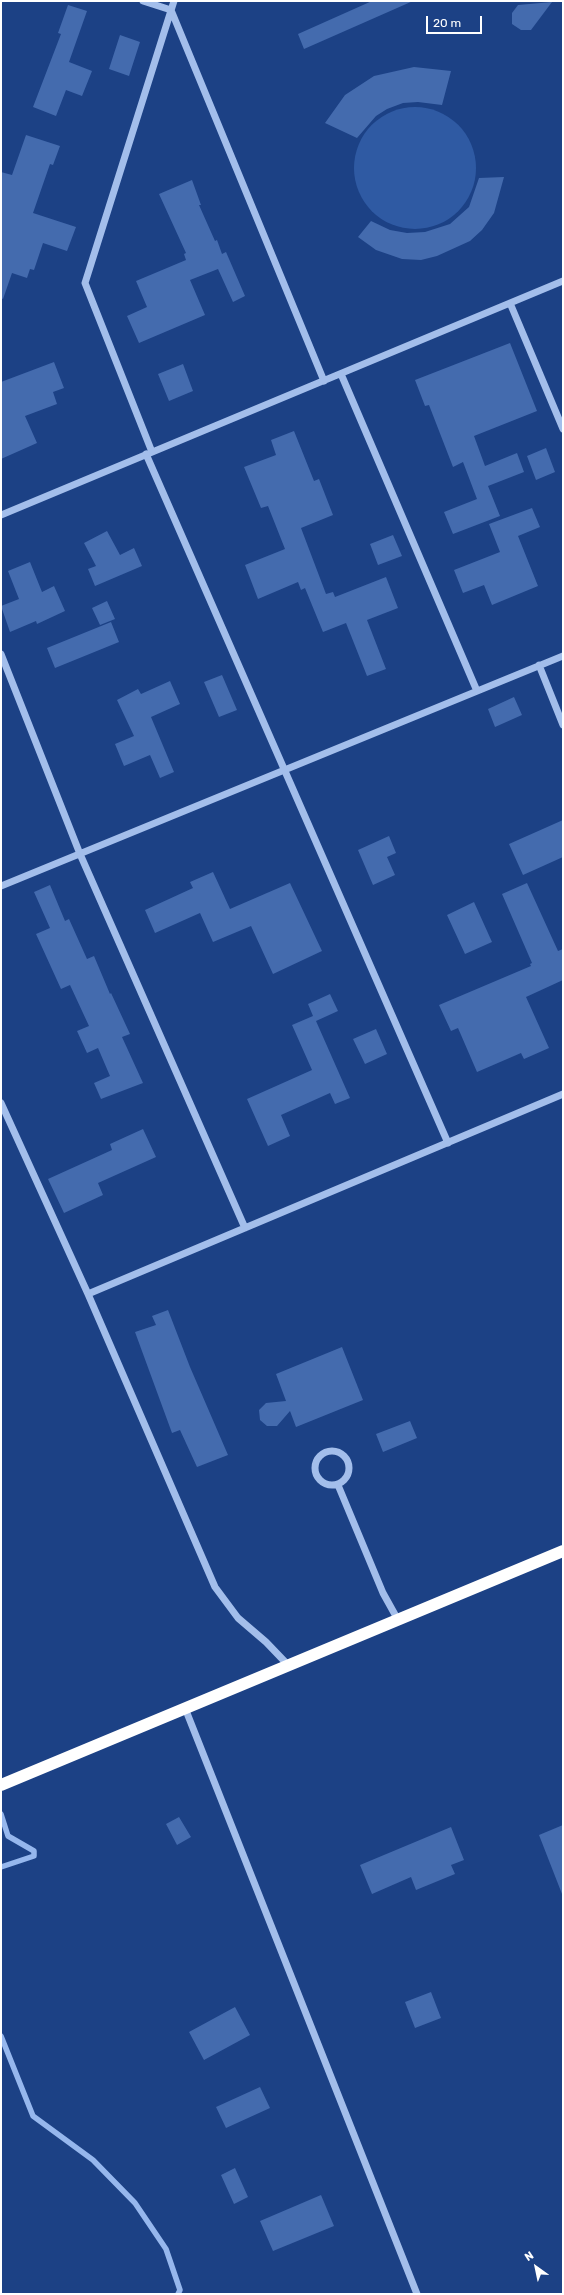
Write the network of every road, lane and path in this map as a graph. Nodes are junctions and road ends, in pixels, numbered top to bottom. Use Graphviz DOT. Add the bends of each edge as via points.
graph roads {
  1 [pos="143,1"];
  2 [pos="174,1"];
  3 [pos="171,10"];
  4 [pos="563,281"];
  5 [pos="510,303"];
  6 [pos="341,374"];
  7 [pos="324,381"];
  8 [pos="563,429"];
  9 [pos="149,453"];
  10 [pos="1,515"];
  11 [pos="1,654"];
  12 [pos="563,656"];
  13 [pos="539,666"];
  14 [pos="477,691"];
  15 [pos="563,725"];
  16 [pos="284,770"];
  17 [pos="80,854"];
  18 [pos="1,886"];
  19 [pos="563,1094"];
  20 [pos="1,1103"];
  21 [pos="448,1143"];
  22 [pos="245,1228"];
  23 [pos="88,1294"];
  24 [pos="338,1485"];
  25 [pos="563,1551"];
  26 [pos="398,1620"];
  27 [pos="289,1666"];
  28 [pos="185,1708"];
  29 [pos="1,1785"];
  30 [pos="417,2294"];
  1 -- 3 [label="street"];
  2 -- 3 [label="street"];
  3 -- 7 [label="street"];
  3 -- 9 [label="street" via="85,283"];
  4 -- 5 [label="street"];
  5 -- 6 [label="street"];
  5 -- 8 [label="street"];
  6 -- 7 [label="street"];
  6 -- 14 [label="street"];
  7 -- 9 [label="street"];
  9 -- 10 [label="street"];
  9 -- 16 [label="street"];
  11 -- 17 [label="street"];
  12 -- 13 [label="street"];
  13 -- 14 [label="street"];
  13 -- 15 [label="street"];
  14 -- 16 [label="street"];
  16 -- 17 [label="street"];
  16 -- 21 [label="street"];
  17 -- 18 [label="street"];
  17 -- 22 [label="street"];
  19 -- 21 [label="street"];
  20 -- 23 [label="street"];
  21 -- 22 [label="street"];
  22 -- 23 [label="street"];
  23 -- 27 [label="street" via="215,1587 238,1618"];
  24 -- 24 [label="street" via="346,1480 350,1470 349,1460 342,1453 333,1450 323,1453 316,1461 315,1470 319,1480 327,1485"];
  24 -- 26 [label="street" via="383,1593"];
  25 -- 26 [label="highway"];
  26 -- 27 [label="highway"];
  27 -- 28 [label="highway"];
  28 -- 29 [label="highway"];
  28 -- 30 [label="street"];
}
